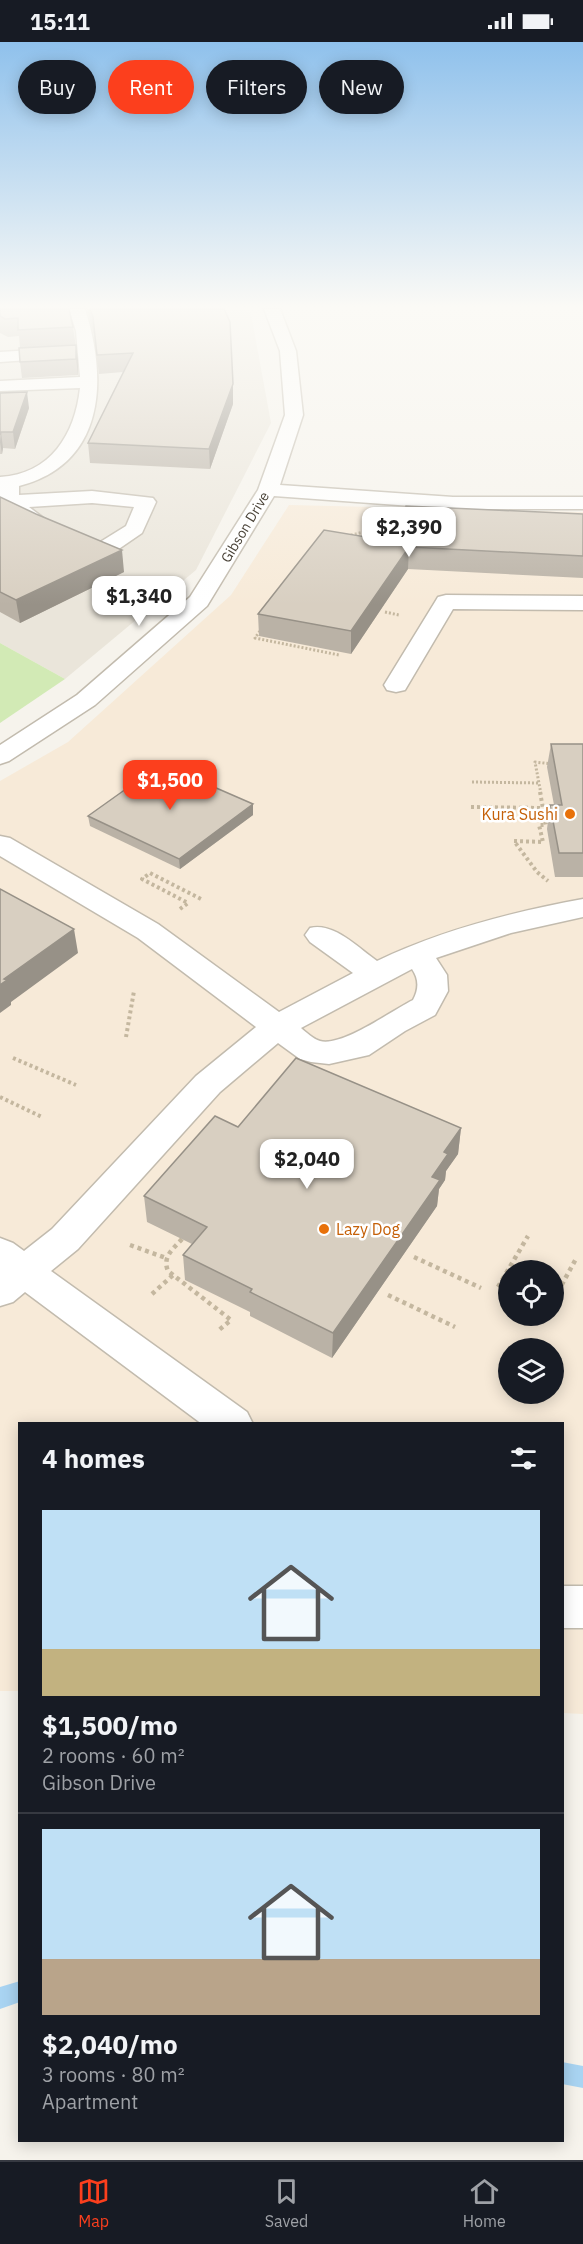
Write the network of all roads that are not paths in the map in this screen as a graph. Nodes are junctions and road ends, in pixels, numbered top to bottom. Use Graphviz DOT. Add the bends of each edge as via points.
graph roads {
  1 [pos="85,408"];
  2 [pos="293,408"];
  3 [pos="268,490"];
  4 [pos="4,494"];
  5 [pos="583,503"];
  6 [pos="578,603"];
  7 [pos="583,625"];
  8 [pos="396,685"];
  9 [pos="0,756"];
  10 [pos="0,844"];
  11 [pos="583,908"];
  12 [pos="320,935"];
  13 [pos="419,956"];
  14 [pos="375,974"];
  15 [pos="277,1027"];
  16 [pos="8,1272"];
  17 [pos="230,1422"];
  18 [pos="564,1607"];
  19 [pos="583,1608"];
  1 -- 4 [label="street" via="81,430 66,456"];
  2 -- 3 [label="street, Gibson Drive"];
  3 -- 5 [label="street" via="453,503"];
  3 -- 9 [label="street, Gibson Drive" via="199,601 86,700"];
  4 -- 4 [label="street" via="47,530 99,552 135,529 146,502"];
  6 -- 7 [label="street"];
  6 -- 8 [label="street" via="446,602"];
  10 -- 15 [label="street" via="148,931"];
  11 -- 13 [label="street" via="469,936"];
  12 -- 14 [label="street"];
  13 -- 14 [label="street"];
  13 -- 15 [label="street" via="432,975 433,991 424,1008 358,1047 329,1053 310,1051"];
  14 -- 15 [label="street"];
  15 -- 16 [label="street" via="208,1084 65,1239"];
  16 -- 17 [label="street"];
  18 -- 19 [label="street"];
}
